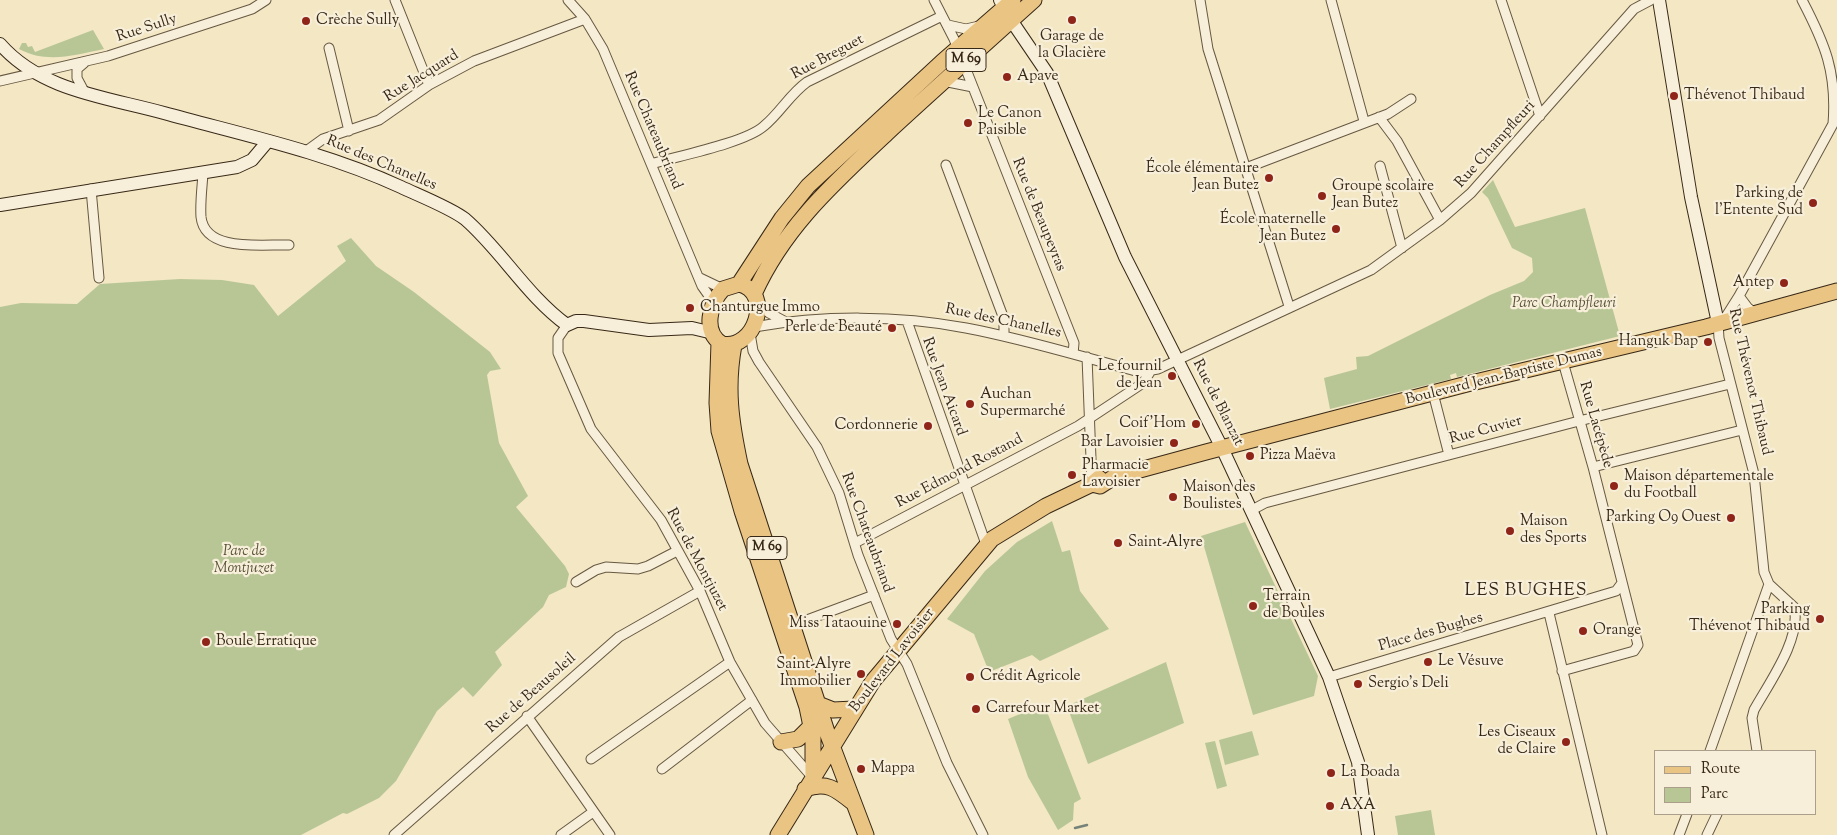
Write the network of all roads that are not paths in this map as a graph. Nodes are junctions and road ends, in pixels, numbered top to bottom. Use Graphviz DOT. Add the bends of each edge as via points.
graph roads {
  1 [pos="266,0"];
  2 [pos="395,0"];
  3 [pos="568,0"];
  4 [pos="934,0"];
  5 [pos="1034,0"];
  6 [pos="1200,0"];
  7 [pos="1330,0"];
  8 [pos="1501,0"];
  9 [pos="1651,0"];
  10 [pos="1659,0"];
  11 [pos="1802,0"];
  12 [pos="1007,7"];
  13 [pos="942,16"];
  14 [pos="585,19"];
  15 [pos="948,25"];
  16 [pos="984,25"];
  17 [pos="0,44"];
  18 [pos="329,48"];
  19 [pos="960,55"];
  20 [pos="85,62"];
  21 [pos="32,72"];
  22 [pos="0,81"];
  23 [pos="943,81"];
  24 [pos="429,85"];
  25 [pos="972,87"];
  26 [pos="85,93"];
  27 [pos="1411,99"];
  28 [pos="1540,116"];
  29 [pos="1379,117"];
  30 [pos="1364,121"];
  31 [pos="1835,124"];
  32 [pos="348,131"];
  33 [pos="268,141"];
  34 [pos="305,152"];
  35 [pos="651,164"];
  36 [pos="946,166"];
  37 [pos="1380,166"];
  38 [pos="1246,168"];
  39 [pos="203,174"];
  40 [pos="91,189"];
  41 [pos="0,205"];
  42 [pos="1440,220"];
  43 [pos="289,245"];
  44 [pos="1402,248"];
  45 [pos="99,278"];
  46 [pos="700,278"];
  47 [pos="739,284"];
  48 [pos="723,289"];
  49 [pos="1837,293"];
  50 [pos="1739,296"];
  51 [pos="756,299"];
  52 [pos="1289,306"];
  53 [pos="712,308"];
  54 [pos="1755,312"];
  55 [pos="907,321"];
  56 [pos="787,322"];
  57 [pos="1718,323"];
  58 [pos="567,325"];
  59 [pos="692,328"];
  60 [pos="1004,336"];
  61 [pos="745,337"];
  62 [pos="716,338"];
  63 [pos="753,352"];
  64 [pos="1073,354"];
  65 [pos="1087,357"];
  66 [pos="1177,360"];
  67 [pos="1563,362"];
  68 [pos="1150,372"];
  69 [pos="1730,384"];
  70 [pos="1433,393"];
  71 [pos="1089,419"];
  72 [pos="1579,421"];
  73 [pos="1742,430"];
  74 [pos="1222,448"];
  75 [pos="1449,455"];
  76 [pos="1593,467"];
  77 [pos="1092,484"];
  78 [pos="964,485"];
  79 [pos="1252,510"];
  80 [pos="855,543"];
  81 [pos="987,547"];
  82 [pos="677,551"];
  83 [pos="576,582"];
  84 [pos="1622,583"];
  85 [pos="1769,584"];
  86 [pos="700,591"];
  87 [pos="874,595"];
  88 [pos="1549,613"];
  89 [pos="807,620"];
  90 [pos="898,651"];
  91 [pos="730,662"];
  92 [pos="1562,671"];
  93 [pos="1329,677"];
  94 [pos="752,700"];
  95 [pos="818,704"];
  96 [pos="854,709"];
  97 [pos="528,716"];
  98 [pos="812,725"];
  99 [pos="781,742"];
  100 [pos="832,746"];
  101 [pos="1710,750"];
  102 [pos="1757,750"];
  103 [pos="591,759"];
  104 [pos="662,769"];
  105 [pos="809,784"];
  106 [pos="852,802"];
  107 [pos="593,812"];
  108 [pos="1687,815"];
  109 [pos="1717,815"];
  110 [pos="394,835"];
  111 [pos="561,835"];
  112 [pos="610,835"];
  113 [pos="778,835"];
  114 [pos="866,835"];
  115 [pos="983,835"];
  116 [pos="1368,835"];
  117 [pos="1602,835"];
  118 [pos="1679,835"];
  119 [pos="1707,835"];
  1 -- 20 [label="street, Rue Sully" via="252,9"];
  2 -- 24 [label="street"];
  3 -- 14 [label="street, Rue Chateaubriand"];
  4 -- 13 [label="street, Rue de Beaupeyras"];
  5 -- 12 [label="main road, M 69"];
  6 -- 38 [label="street" via="1208,49"];
  7 -- 30 [label="street"];
  8 -- 28 [label="street"];
  9 -- 28 [label="street, Rue Champfleuri" via="1634,9"];
  10 -- 57 [label="street, Rue Thévenot Thibaud" via="1691,197"];
  11 -- 31 [label="street" via="1832,64 1837,92"];
  12 -- 16 [label="main road, M 69"];
  12 -- 19 [label="main road, M 69"];
  12 -- 66 [label="street, Rue de Blanzat" via="1047,73 1118,242"];
  13 -- 15 [label="street, Rue de Beaupeyras"];
  13 -- 35 [label="street, Rue Breguet" via="807,82 794,91 765,126 751,136"];
  14 -- 24 [label="street, Rue Jacquard" via="474,61"];
  14 -- 35 [label="street, Rue Chateaubriand" via="603,49"];
  15 -- 16 [label="street" via="966,29"];
  15 -- 19 [label="street, Rue de Beaupeyras"];
  16 -- 19 [label="main road, M 69"];
  17 -- 21 [label="street, Rue des Chanelles" via="12,58"];
  18 -- 32 [label="street"];
  19 -- 23 [label="main road, M 69"];
  19 -- 25 [label="street, Rue de Beaupeyras"];
  19 -- 47 [label="main road, M 69" via="808,186 782,218"];
  20 -- 21 [label="street, Rue Sully"];
  20 -- 26 [label="street" via="77,70 77,78"];
  21 -- 22 [label="street, Rue Sully"];
  21 -- 26 [label="street, Rue des Chanelles"];
  23 -- 25 [label="street"];
  23 -- 51 [label="main road, M 69" via="818,197 794,228"];
  24 -- 32 [label="street, Rue Jacquard" via="379,120"];
  25 -- 64 [label="street, Rue de Beaupeyras" via="1074,343"];
  26 -- 33 [label="street, Rue des Chanelles"];
  27 -- 29 [label="street"];
  28 -- 42 [label="street, Rue Champfleuri" via="1460,204"];
  29 -- 30 [label="street"];
  29 -- 42 [label="street" via="1397,141"];
  30 -- 38 [label="street"];
  31 -- 50 [label="street"];
  32 -- 34 [label="street, Rue Jacquard" via="322,140"];
  33 -- 34 [label="street, Rue des Chanelles"];
  33 -- 39 [label="street" via="247,164"];
  34 -- 58 [label="street, Rue des Chanelles" via="348,165 464,218 519,280"];
  35 -- 46 [label="street, Rue Chateaubriand"];
  36 -- 60 [label="street" via="1004,319"];
  37 -- 44 [label="street"];
  38 -- 52 [label="street"];
  39 -- 40 [label="street"];
  39 -- 43 [label="street" via="201,218 205,230 217,240 233,244"];
  40 -- 41 [label="street"];
  40 -- 45 [label="street"];
  42 -- 44 [label="street, Rue Champfleuri"];
  44 -- 52 [label="street, Rue Champfleuri" via="1371,270"];
  46 -- 48 [label="street"];
  46 -- 53 [label="street, Rue Chateaubriand"];
  47 -- 48 [label="main road"];
  47 -- 51 [label="main road" via="748,288"];
  48 -- 53 [label="main road"];
  49 -- 54 [label="main road, Boulevard Jean-Baptiste Dumas"];
  50 -- 54 [label="street"];
  50 -- 57 [label="street"];
  51 -- 56 [label="street" via="769,313"];
  51 -- 61 [label="main road"];
  52 -- 66 [label="street, Rue Champfleuri"];
  53 -- 59 [label="street"];
  53 -- 62 [label="main road"];
  54 -- 57 [label="main road, Boulevard Jean-Baptiste Dumas"];
  55 -- 56 [label="street, Rue des Chanelles" via="843,319"];
  55 -- 60 [label="street, Rue des Chanelles"];
  55 -- 78 [label="street, Rue Jean Aicard"];
  56 -- 61 [label="street, Rue des Chanelles"];
  57 -- 67 [label="main road, Boulevard Jean-Baptiste Dumas"];
  57 -- 69 [label="street, Rue Thévenot Thibaud"];
  58 -- 59 [label="street" via="576,321 649,330"];
  58 -- 82 [label="street, Rue de Montjuzet" via="558,338 558,353 586,419 597,438 662,520"];
  59 -- 62 [label="street"];
  60 -- 64 [label="street, Rue des Chanelles"];
  61 -- 62 [label="main road"];
  61 -- 63 [label="street, Rue Chateaubriand"];
  61 -- 63 [label="street, Rue Chateaubriand"];
  61 -- 95 [label="main road, M 69" via="729,376 733,432"];
  62 -- 98 [label="main road, M 69" via="719,431"];
  63 -- 80 [label="street, Rue Chateaubriand" via="817,447 839,492"];
  64 -- 65 [label="street, Rue des Chanelles"];
  65 -- 68 [label="street, Rue des Chanelles"];
  65 -- 71 [label="street"];
  66 -- 68 [label="street"];
  66 -- 74 [label="street, Rue de Blanzat"];
  67 -- 70 [label="main road, Boulevard Jean-Baptiste Dumas"];
  67 -- 72 [label="street, Rue Lacépède"];
  68 -- 71 [label="street, Rue Edmond Rostand" via="1143,383"];
  69 -- 72 [label="street, Rue Cuvier"];
  69 -- 73 [label="street, Rue Thévenot Thibaud"];
  70 -- 74 [label="main road, Boulevard Jean-Baptiste Dumas"];
  70 -- 75 [label="street"];
  71 -- 77 [label="street"];
  71 -- 78 [label="street, Rue Edmond Rostand"];
  72 -- 75 [label="street, Rue Cuvier"];
  72 -- 76 [label="street, Rue Lacépède"];
  73 -- 76 [label="street"];
  73 -- 85 [label="street, Rue Thévenot Thibaud" via="1754,474 1764,572"];
  74 -- 77 [label="main road, Boulevard Lavoisier" via="1114,477 1100,486"];
  74 -- 79 [label="street, Rue de Blanzat"];
  75 -- 79 [label="street, Rue Cuvier" via="1259,504"];
  76 -- 84 [label="street, Rue Lacépède"];
  77 -- 81 [label="main road, Boulevard Lavoisier" via="1046,506 992,539"];
  78 -- 80 [label="street, Rue Edmond Rostand"];
  78 -- 81 [label="street, Rue Jean Aicard"];
  79 -- 93 [label="street, Rue de Blanzat"];
  80 -- 87 [label="street, Rue Chateaubriand"];
  81 -- 90 [label="main road, Boulevard Lavoisier"];
  82 -- 83 [label="street" via="648,566 596,570"];
  82 -- 86 [label="street, Rue de Montjuzet"];
  84 -- 88 [label="street, Place des Bughes" via="1616,591"];
  84 -- 92 [label="street, Rue Lacépède" via="1637,648"];
  85 -- 101 [label="street"];
  85 -- 102 [label="street" via="1796,612 1794,636 1754,710 1752,718"];
  86 -- 91 [label="street, Rue de Montjuzet"];
  86 -- 97 [label="street, Rue de Beausoleil" via="619,637"];
  87 -- 89 [label="street"];
  87 -- 90 [label="street, Rue Chateaubriand" via="890,639"];
  88 -- 92 [label="street"];
  88 -- 93 [label="street, Place des Bughes"];
  90 -- 96 [label="main road, Boulevard Lavoisier"];
  90 -- 115 [label="street, Rue Chateaubriand" via="907,664 947,763"];
  91 -- 94 [label="street, Rue de Montjuzet"];
  91 -- 103 [label="street"];
  92 -- 117 [label="street"];
  93 -- 116 [label="street, Rue de Blanzat" via="1358,762"];
  94 -- 99 [label="street, Rue de Montjuzet"];
  94 -- 104 [label="street"];
  95 -- 96 [label="main road" via="833,710"];
  95 -- 100 [label="main road, M 69"];
  96 -- 100 [label="main road, Boulevard Lavoisier"];
  97 -- 107 [label="street"];
  97 -- 110 [label="street, Rue de Beausoleil"];
  98 -- 99 [label="main road" via="798,739"];
  98 -- 105 [label="main road, M 69"];
  99 -- 105 [label="street, Rue de Montjuzet"];
  100 -- 105 [label="main road, Boulevard Lavoisier"];
  100 -- 106 [label="main road, M 69"];
  105 -- 106 [label="main road" via="830,786"];
  105 -- 113 [label="main road, Boulevard Lavoisier"];
  106 -- 114 [label="main road, M 69"];
  107 -- 111 [label="street"];
  107 -- 112 [label="street"];
  108 -- 118 [label="street"];
  109 -- 119 [label="street"];
}
